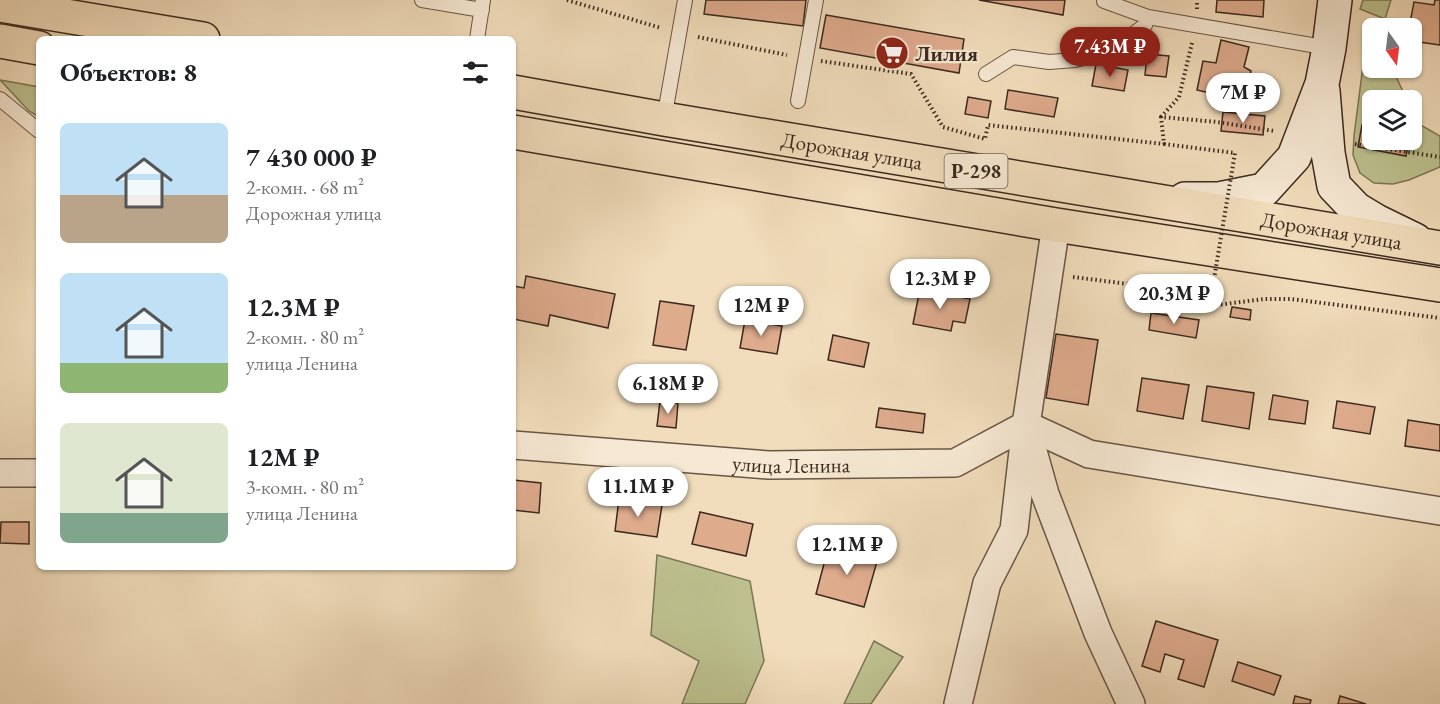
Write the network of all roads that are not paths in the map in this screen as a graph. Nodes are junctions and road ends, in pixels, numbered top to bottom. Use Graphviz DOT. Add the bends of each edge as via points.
graph roads {
  1 [pos="422,0"];
  2 [pos="685,0"];
  3 [pos="816,0"];
  4 [pos="1104,0"];
  5 [pos="1335,0"];
  6 [pos="0,4"];
  7 [pos="482,5"];
  8 [pos="47,6"];
  9 [pos="1148,17"];
  10 [pos="189,36"];
  11 [pos="477,36"];
  12 [pos="0,41"];
  13 [pos="36,47"];
  14 [pos="1329,48"];
  15 [pos="986,74"];
  16 [pos="1322,84"];
  17 [pos="516,93"];
  18 [pos="0,99"];
  19 [pos="798,101"];
  20 [pos="664,119"];
  21 [pos="36,128"];
  22 [pos="516,133"];
  23 [pos="1144,199"];
  24 [pos="1056,225"];
  25 [pos="1435,248"];
  26 [pos="1440,285"];
  27 [pos="1026,425"];
  28 [pos="516,445"];
  29 [pos="0,473"];
  30 [pos="36,473"];
  31 [pos="1440,511"];
  32 [pos="958,704"];
  33 [pos="1131,704"];
  1 -- 7 [label="lane"];
  2 -- 20 [label="lane"];
  3 -- 19 [label="lane"];
  4 -- 9 [label="lane"];
  5 -- 14 [label="main road"];
  6 -- 8 [label="highway"];
  7 -- 11 [label="lane"];
  8 -- 10 [label="highway"];
  9 -- 14 [label="lane"];
  9 -- 15 [label="lane" via="1145,25 1112,51 1049,62 1013,57"];
  12 -- 13 [label="highway"];
  14 -- 16 [label="main road"];
  16 -- 23 [label="main road" via="1294,158 1264,190 1219,199"];
  16 -- 25 [label="main road" via="1334,186 1356,209"];
  17 -- 20 [label="highway, Дорожная улица / Р-298"];
  18 -- 21 [label="lane"];
  20 -- 23 [label="highway, Дорожная улица / Р-298"];
  22 -- 24 [label="highway, Дорожная улица / Р-298"];
  23 -- 25 [label="highway, Дорожная улица / Р-298"];
  24 -- 26 [label="highway, Дорожная улица / Р-298"];
  24 -- 27 [label="street"];
  27 -- 28 [label="street, улица Ленина" via="954,463 769,465"];
  27 -- 31 [label="street" via="1089,454"];
  27 -- 32 [label="street" via="1014,530 987,583"];
  27 -- 33 [label="street" via="1045,494 1098,633"];
  29 -- 30 [label="street"];
}
